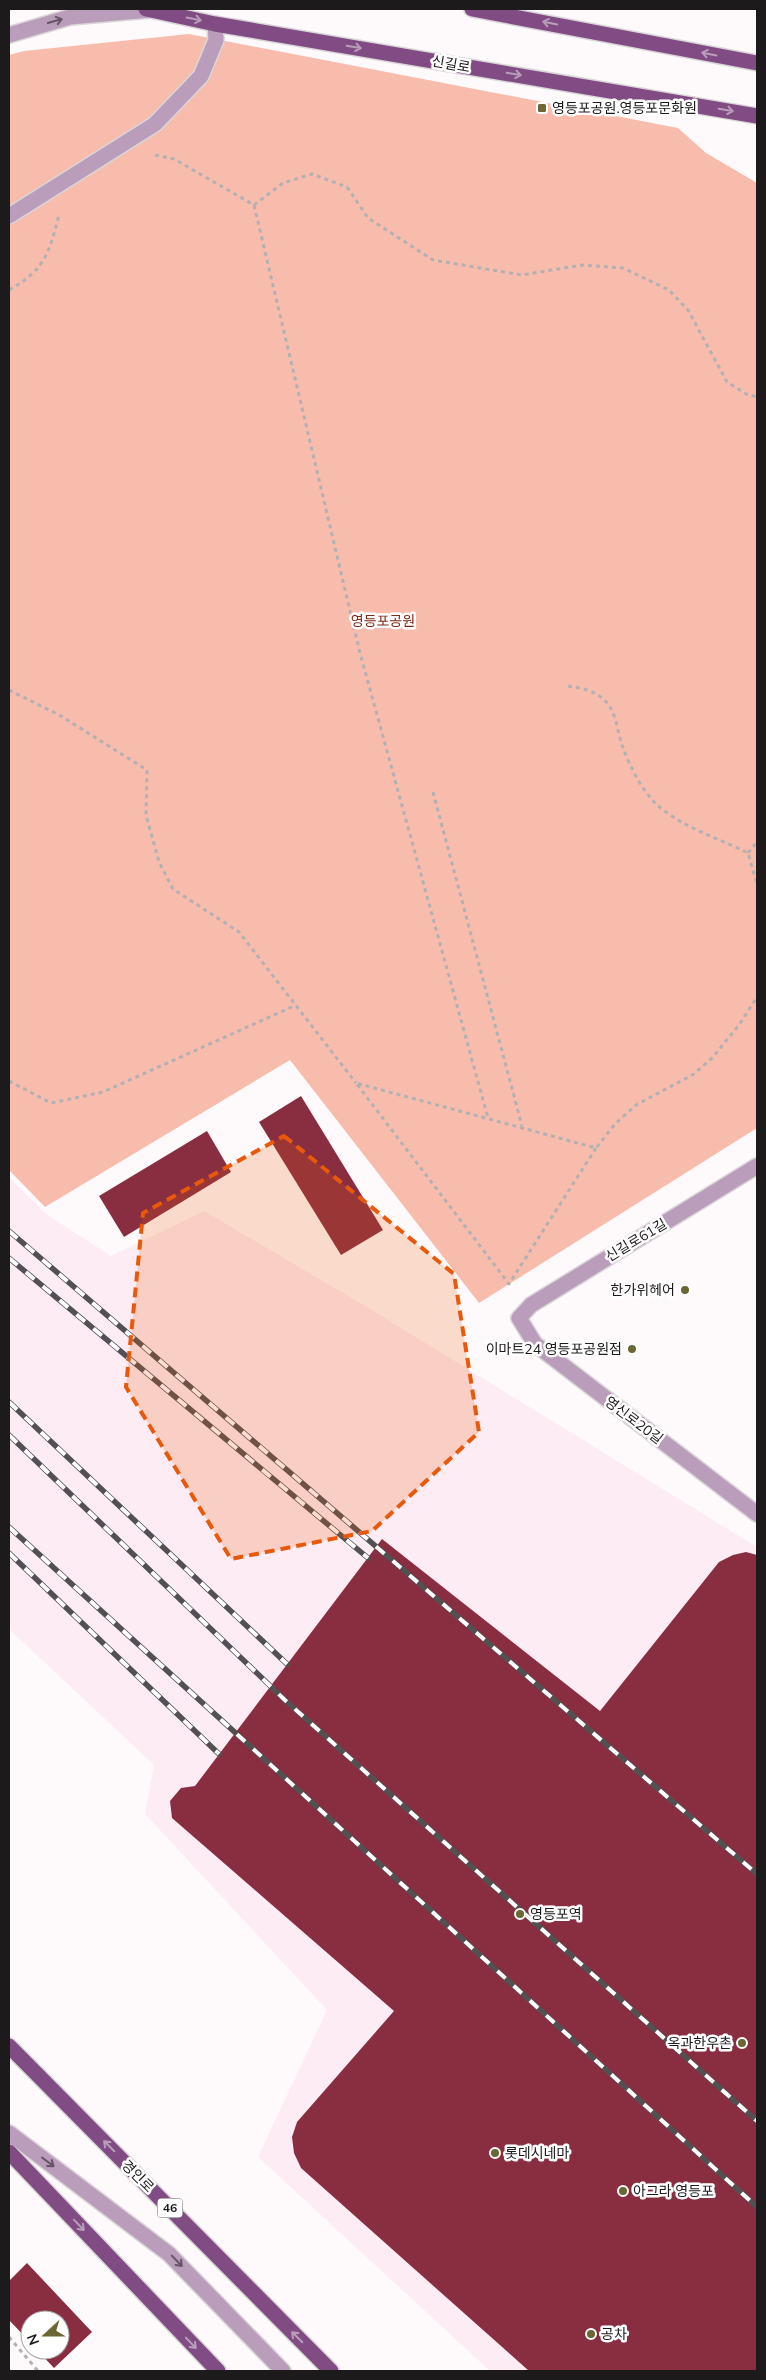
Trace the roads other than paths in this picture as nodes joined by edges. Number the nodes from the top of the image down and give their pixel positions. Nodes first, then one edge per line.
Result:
1 (472, 9) edge
2 (148, 10) edge
3 (215, 24) junction
4 (9, 35) edge
5 (757, 63) edge
6 (757, 116) edge
7 (9, 216) edge
8 (757, 1166) edge
9 (519, 1318) joint
10 (757, 1514) edge
11 (9, 2046) edge
12 (9, 2133) edge
13 (9, 2152) edge
14 (218, 2371) edge
15 (283, 2371) edge
16 (331, 2371) edge

5 -> 1 main road
2 -> 3 main road, 신길로
4 -> 2 street
3 -> 6 main road, 신길로
3 - 7 street
8 - 9 street, 신길로61길
9 - 10 street, 영신로20길
16 -> 11 main road, 경인로 / 46
12 -> 15 street
13 -> 14 main road

